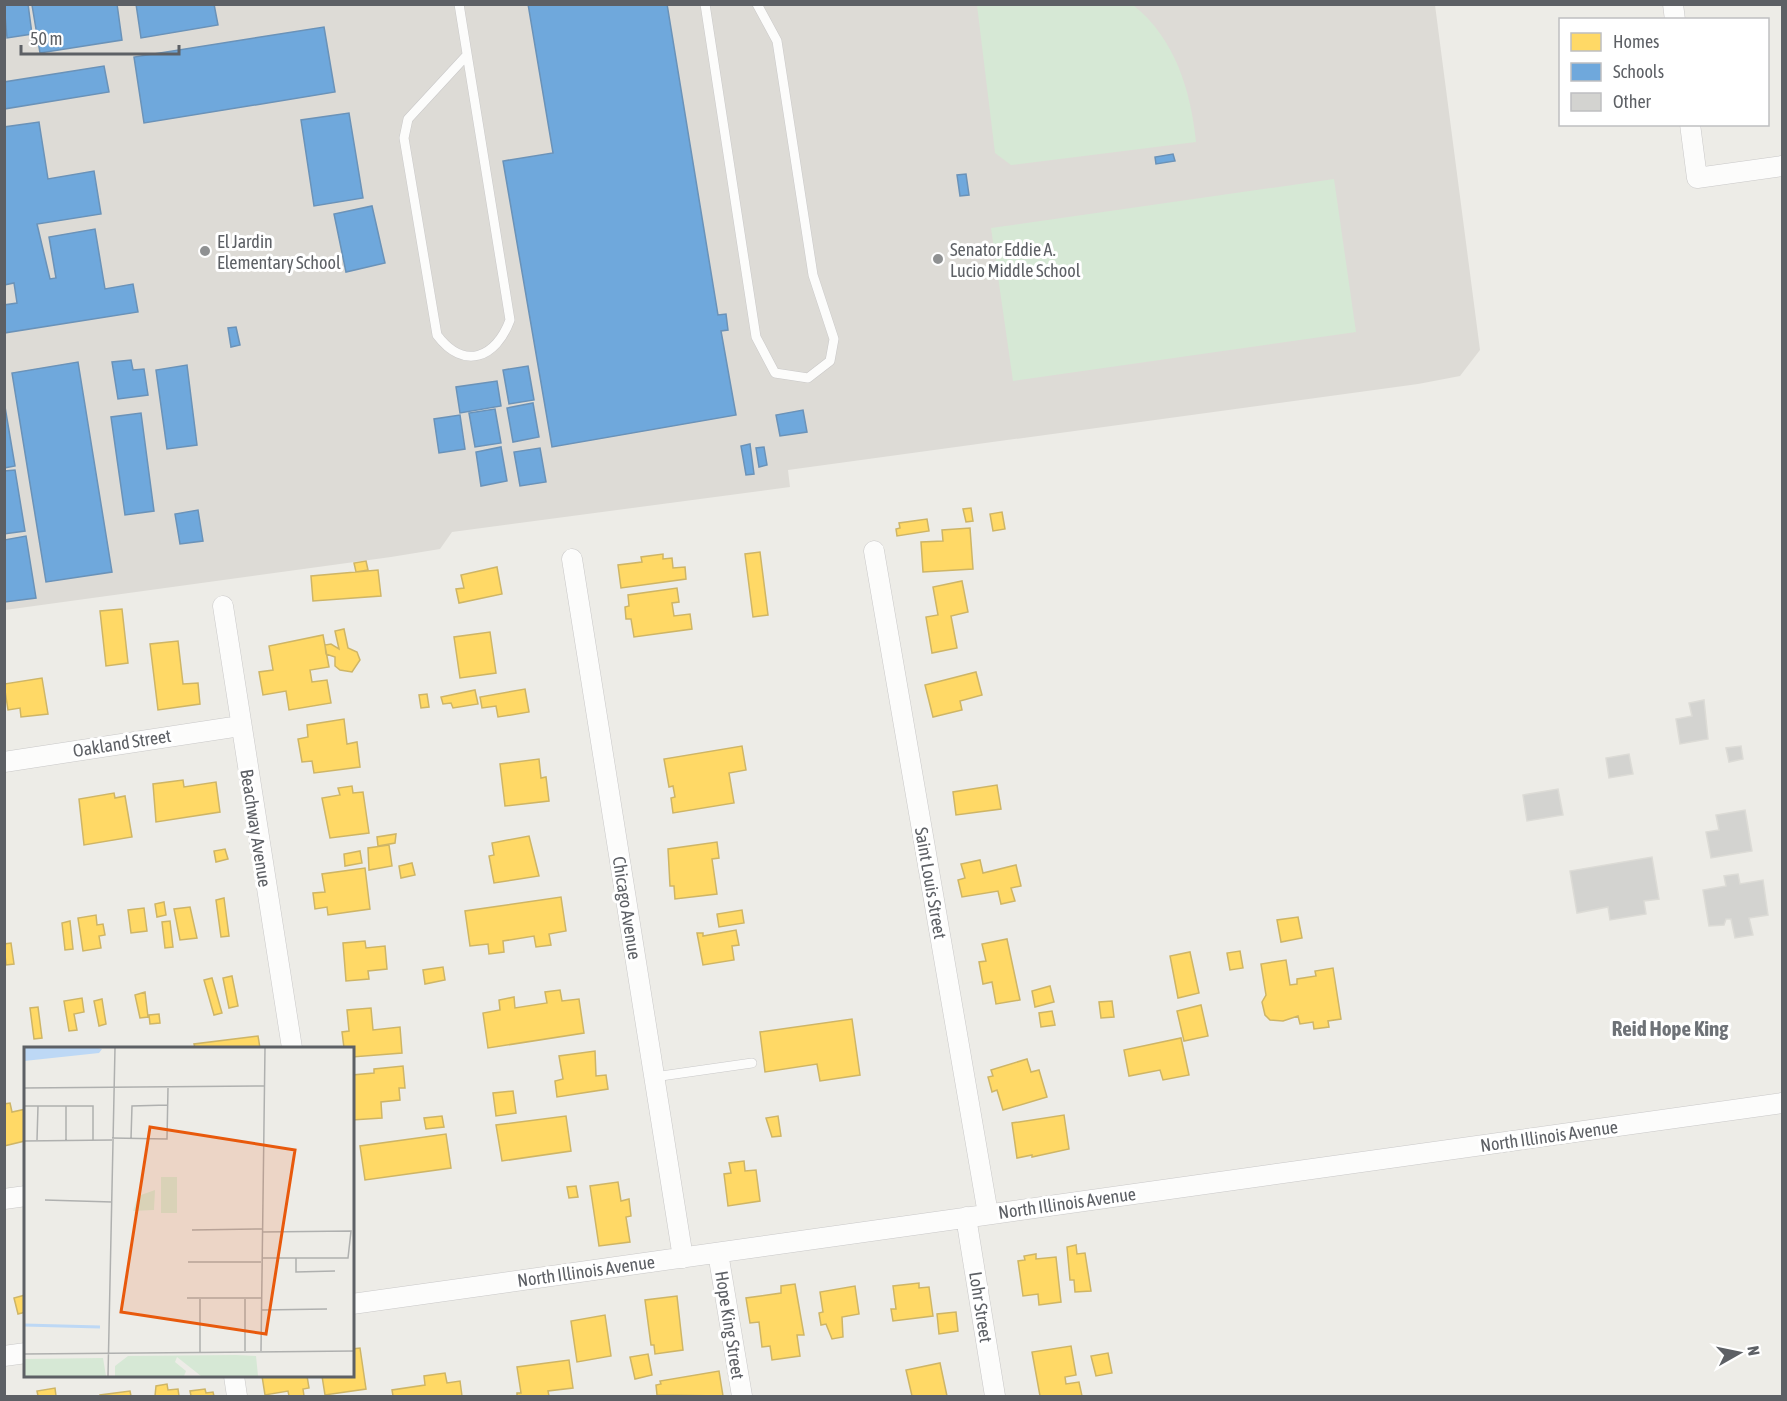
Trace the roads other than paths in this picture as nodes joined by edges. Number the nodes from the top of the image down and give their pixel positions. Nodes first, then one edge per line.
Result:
1 (459, 4) edge
2 (705, 4) edge
3 (757, 4) edge
4 (467, 55) junction
5 (1690, 126) edge
6 (1782, 166) edge
7 (874, 551) dead end
8 (572, 559) dead end
9 (223, 606) dead end
10 (240, 726) junction
11 (4, 762) edge
12 (292, 1047) edge
13 (752, 1063) dead end
14 (654, 1077) junction
15 (1782, 1103) edge
16 (24, 1196) edge
17 (4, 1199) edge
18 (988, 1214) junction
19 (966, 1218) junction
20 (718, 1253) junction
21 (683, 1258) junction
22 (354, 1304) edge
23 (24, 1353) edge
24 (4, 1356) edge
25 (234, 1377) edge
26 (237, 1396) edge
27 (741, 1396) edge
28 (995, 1396) edge

1 - 4 lane
2 - 3 lane
4 - 4 lane
5 - 6 street
7 - 18 street, Saint Louis Street
8 - 14 street, Chicago Avenue
9 - 10 street, Beachway Avenue
10 - 11 street, Oakland Street
10 - 12 street, Beachway Avenue
13 - 14 lane
14 - 21 street, Chicago Avenue
15 - 18 street, North Illinois Avenue
16 - 17 street
18 - 19 street, North Illinois Avenue
19 - 20 street, North Illinois Avenue
19 - 28 street, Lohr Street
20 - 21 street, North Illinois Avenue
20 - 27 street, Hope King Street
21 - 22 street, North Illinois Avenue
23 - 24 street
25 - 26 street

